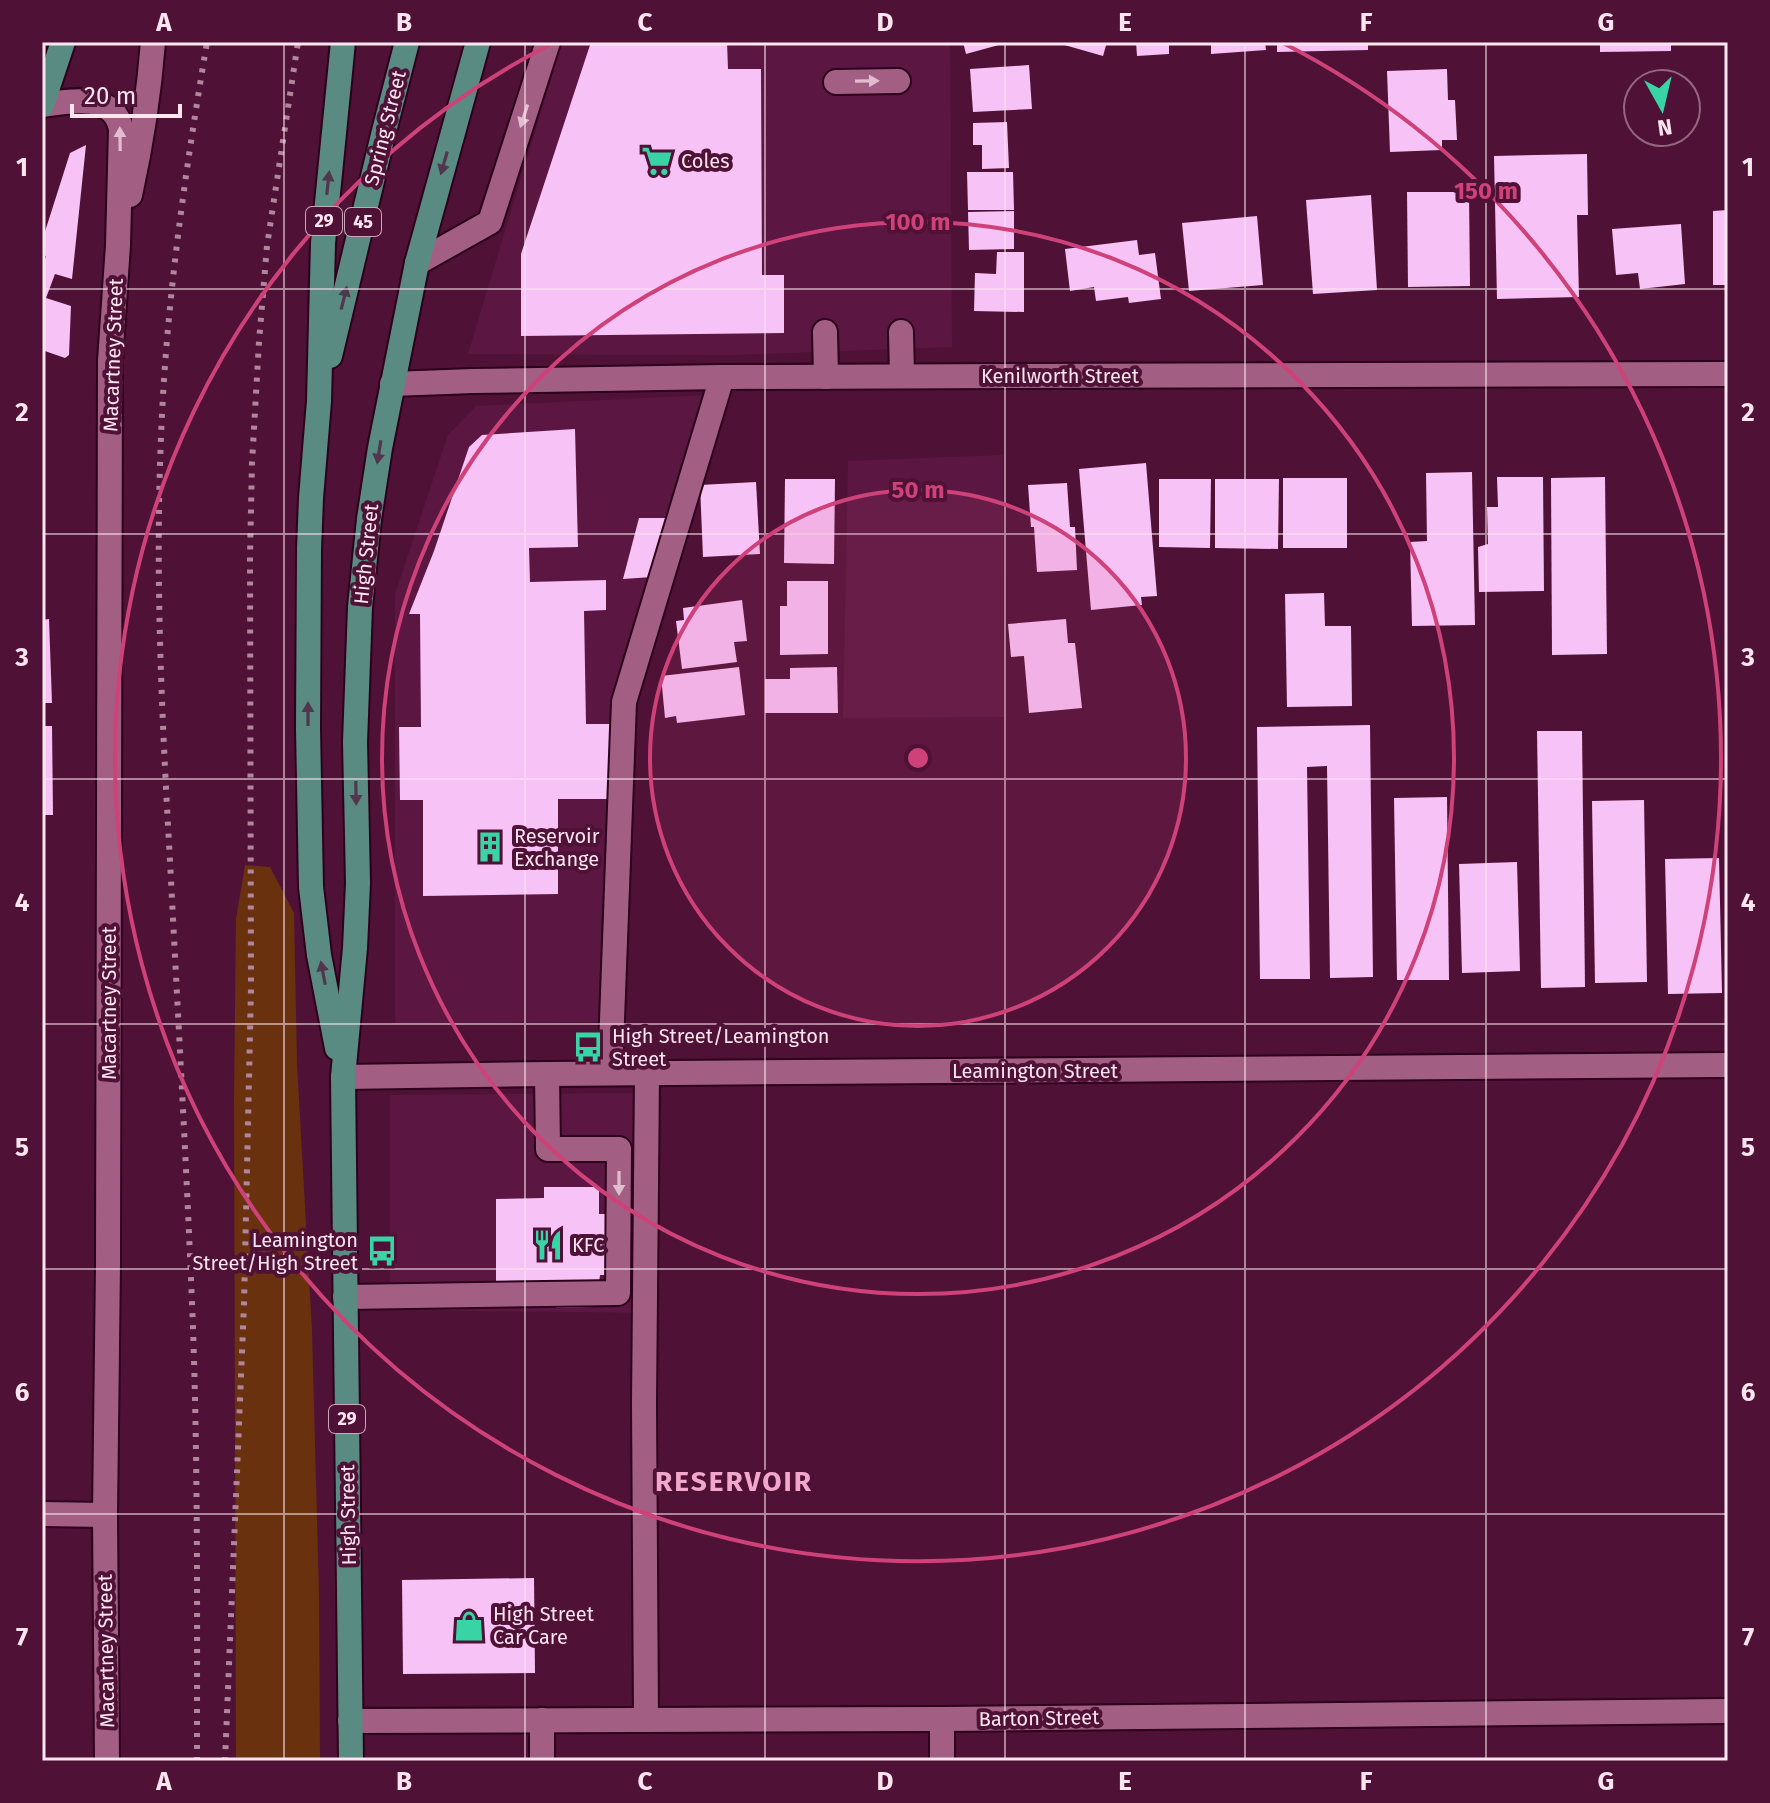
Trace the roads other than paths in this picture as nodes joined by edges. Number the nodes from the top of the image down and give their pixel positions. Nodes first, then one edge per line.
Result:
1 (63, 42) edge
2 (153, 42) edge
3 (343, 42) edge
4 (407, 42) edge
5 (548, 42) edge
6 (478, 48) edge
7 (898, 81) dead end
8 (836, 82) dead end
9 (42, 105) edge
10 (118, 245) junction
11 (417, 263) junction
12 (825, 332) dead end
13 (901, 332) dead end
14 (1728, 374) edge
15 (902, 376) junction
16 (722, 377) junction
17 (826, 377) junction
18 (392, 384) junction
19 (319, 401) junction
20 (1728, 1065) edge
21 (610, 1073) junction
22 (547, 1074) junction
23 (647, 1074) junction
24 (343, 1077) junction
25 (345, 1297) junction
26 (42, 1514) edge
27 (105, 1515) junction
28 (1728, 1711) edge
29 (942, 1719) junction
30 (542, 1720) junction
31 (646, 1720) junction
32 (350, 1721) junction
33 (107, 1761) edge
34 (351, 1761) edge
35 (542, 1761) edge
36 (942, 1761) edge

1 - 9 main road
2 - 10 street, Macartney Street
19 -> 3 main road, High Street / 29
19 -> 4 main road, Spring Street / 45
5 -> 11 street
6 -> 11 main road, High Street / 29
8 -> 7 street
10 -> 9 street, Macartney Street
10 - 27 street, Macartney Street
11 - 18 main road, High Street / 29
12 - 17 street
13 - 15 street
14 - 15 street, Kenilworth Street
15 - 17 street, Kenilworth Street
16 - 17 street, Kenilworth Street
16 - 18 street, Kenilworth Street
16 - 21 street
18 -> 24 main road, High Street / 29
24 -> 19 main road, High Street / 29
20 - 23 street, Leamington Street
21 - 22 street, Leamington Street
21 - 23 street, Leamington Street
22 - 24 street, Leamington Street
22 -> 25 street
23 - 31 street
24 - 25 main road, High Street / 29
25 - 32 main road, High Street / 29
26 - 27 street
27 - 33 street, Macartney Street
28 - 29 street, Barton Street
29 - 31 street, Barton Street
29 - 36 street
30 - 31 street, Barton Street
30 - 32 street, Barton Street
30 - 35 street
32 - 34 main road, High Street / 29

